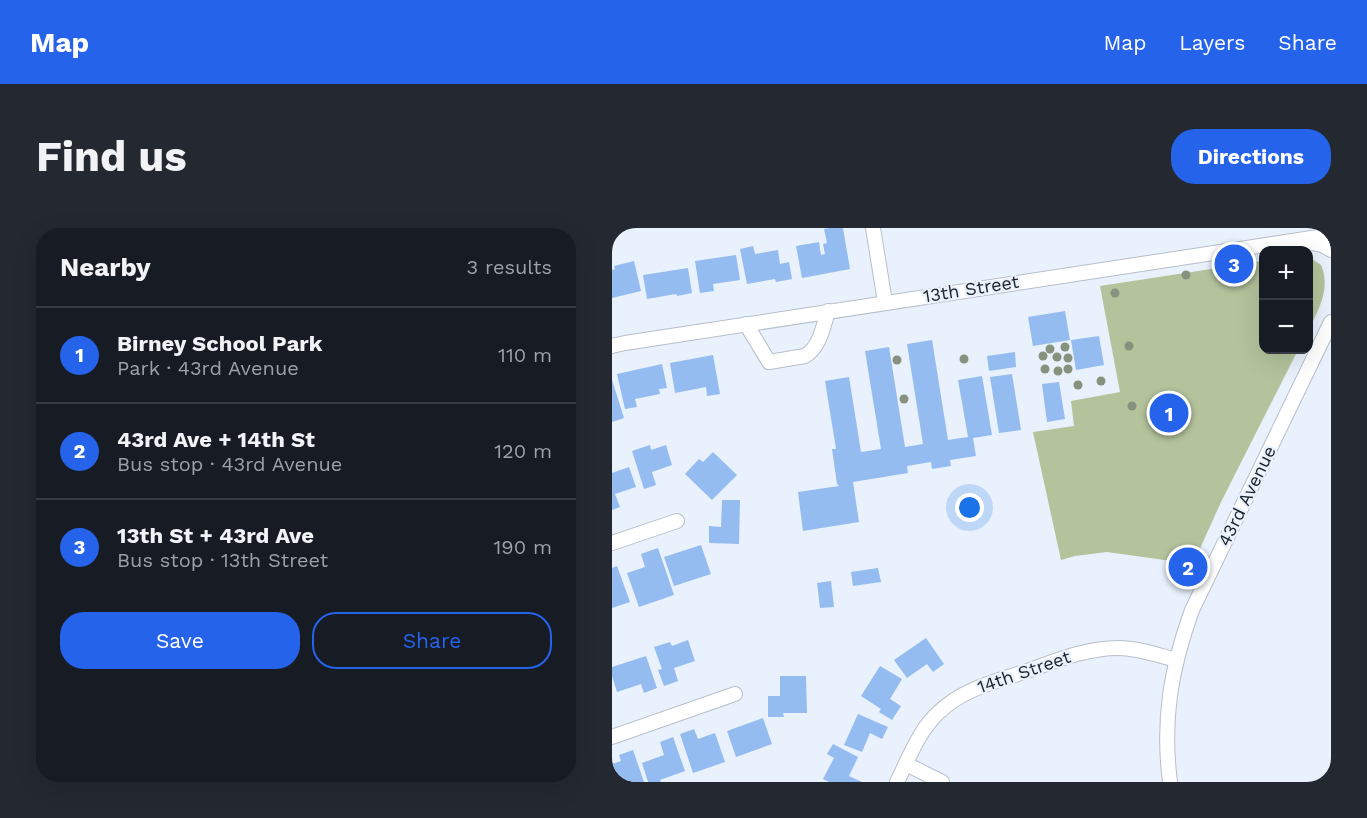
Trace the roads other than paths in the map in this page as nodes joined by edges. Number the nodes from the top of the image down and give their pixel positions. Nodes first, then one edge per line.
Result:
1 (873, 228) edge
2 (1331, 235) edge
3 (1296, 240) junction
4 (1331, 250) edge
5 (885, 302) junction
6 (828, 311) junction
7 (1331, 322) edge
8 (746, 324) junction
9 (612, 346) edge
10 (677, 521) dead end
11 (612, 543) edge
12 (1176, 660) junction
13 (735, 694) dead end
14 (612, 737) edge
15 (906, 764) junction
16 (897, 782) edge
17 (942, 782) edge
18 (1170, 782) edge

1 - 5 street
2 - 3 street, 13th Street
3 - 4 street
3 - 5 street, 13th Street
5 - 6 street, 13th Street
6 - 8 street, 13th Street
6 - 8 street
7 - 12 street, 43rd Avenue
8 - 9 street, 13th Street
10 - 11 street
12 - 15 street, 14th Street
12 - 18 street, 43rd Avenue
13 - 14 street
15 - 16 street, 14th Street
15 - 17 street

